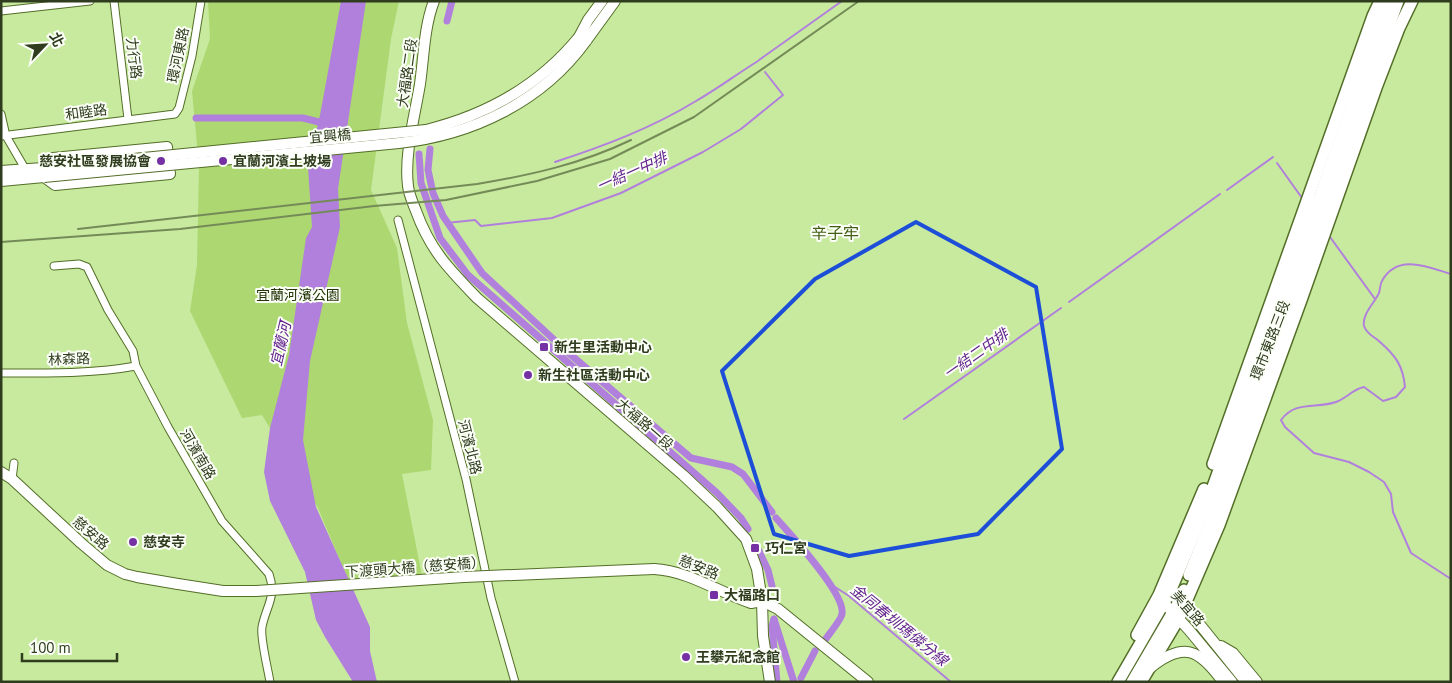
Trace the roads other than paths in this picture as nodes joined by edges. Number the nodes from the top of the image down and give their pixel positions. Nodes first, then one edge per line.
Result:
1 (90, 1) edge
2 (114, 1) edge
3 (201, 1) edge
4 (434, 1) edge
5 (602, 1) edge
6 (615, 1) edge
7 (1398, 1) edge
8 (1412, 1) edge
9 (1385, 6) edge
10 (1, 11) edge
11 (582, 39) junction
12 (1, 114) edge
13 (175, 114) joint
14 (128, 119) junction
15 (3, 136) edge
16 (409, 150) joint
17 (1, 172) edge
18 (43, 172) junction
19 (28, 174) junction
20 (1, 181) edge
21 (398, 220) dead end
22 (54, 266) dead end
23 (136, 366) junction
24 (1, 373) edge
25 (14, 463) dead end
26 (1, 472) edge
27 (12, 479) junction
28 (654, 568) joint
29 (178, 584) joint
30 (762, 601) junction
31 (1182, 603) junction
32 (1169, 604) junction
33 (1217, 645) junction
34 (1196, 653) junction
35 (1209, 654) junction
36 (1150, 669) junction
37 (270, 682) edge
38 (515, 682) edge
39 (770, 682) edge
40 (868, 682) edge
41 (1109, 682) edge
42 (1118, 682) edge
43 (1132, 682) edge
44 (1141, 682) edge
45 (1223, 682) edge
46 (1232, 682) edge
47 (1246, 682) edge
48 (1257, 682) edge

1 - 10 street
2 - 14 street, 力行路
3 - 13 street, 環河東路
4 - 16 street, 大福路二段
5 - 11 street
6 - 11 street
7 - 9 main road
8 - 31 main road, 環市東路三段
9 - 31 main road, 環市東路三段
9 - 32 main road, 環市東路三段
11 - 18 street, 宜興橋, bridge
12 - 15 street
13 - 14 street, 和睦路
14 - 15 street, 和睦路
15 - 19 street
16 - 30 street, 大福路一段
17 - 19 street
18 - 18 street
18 - 19 street, 宜興橋
19 - 20 street
21 - 38 street, 河濱北路
22 - 23 street, 河濱南路
23 - 24 street, 林森路
23 - 37 street, 河濱南路
25 - 27 street
26 - 27 street, 慈安路
27 - 29 street, 慈安路
28 - 29 street, 下渡頭大橋（慈安橋）, bridge
28 - 30 street, 慈安路
30 - 39 street, 大福路一段
30 - 40 street
31 - 32 main road, 環市東路三段
31 - 32 street, 美宜路
31 - 33 street, 美宜路
32 - 35 street, 美宜路
32 - 36 main road, 環市東路三段
32 - 41 main road, 環市東路三段
32 - 42 main road, 環市東路三段
32 - 43 main road, 環市東路三段
33 - 47 street, 美宜路
33 - 48 street, 美宜路
34 - 35 street
34 - 36 street
34 - 45 street
35 - 46 street, 美宜路
36 - 44 main road, 環市東路三段

